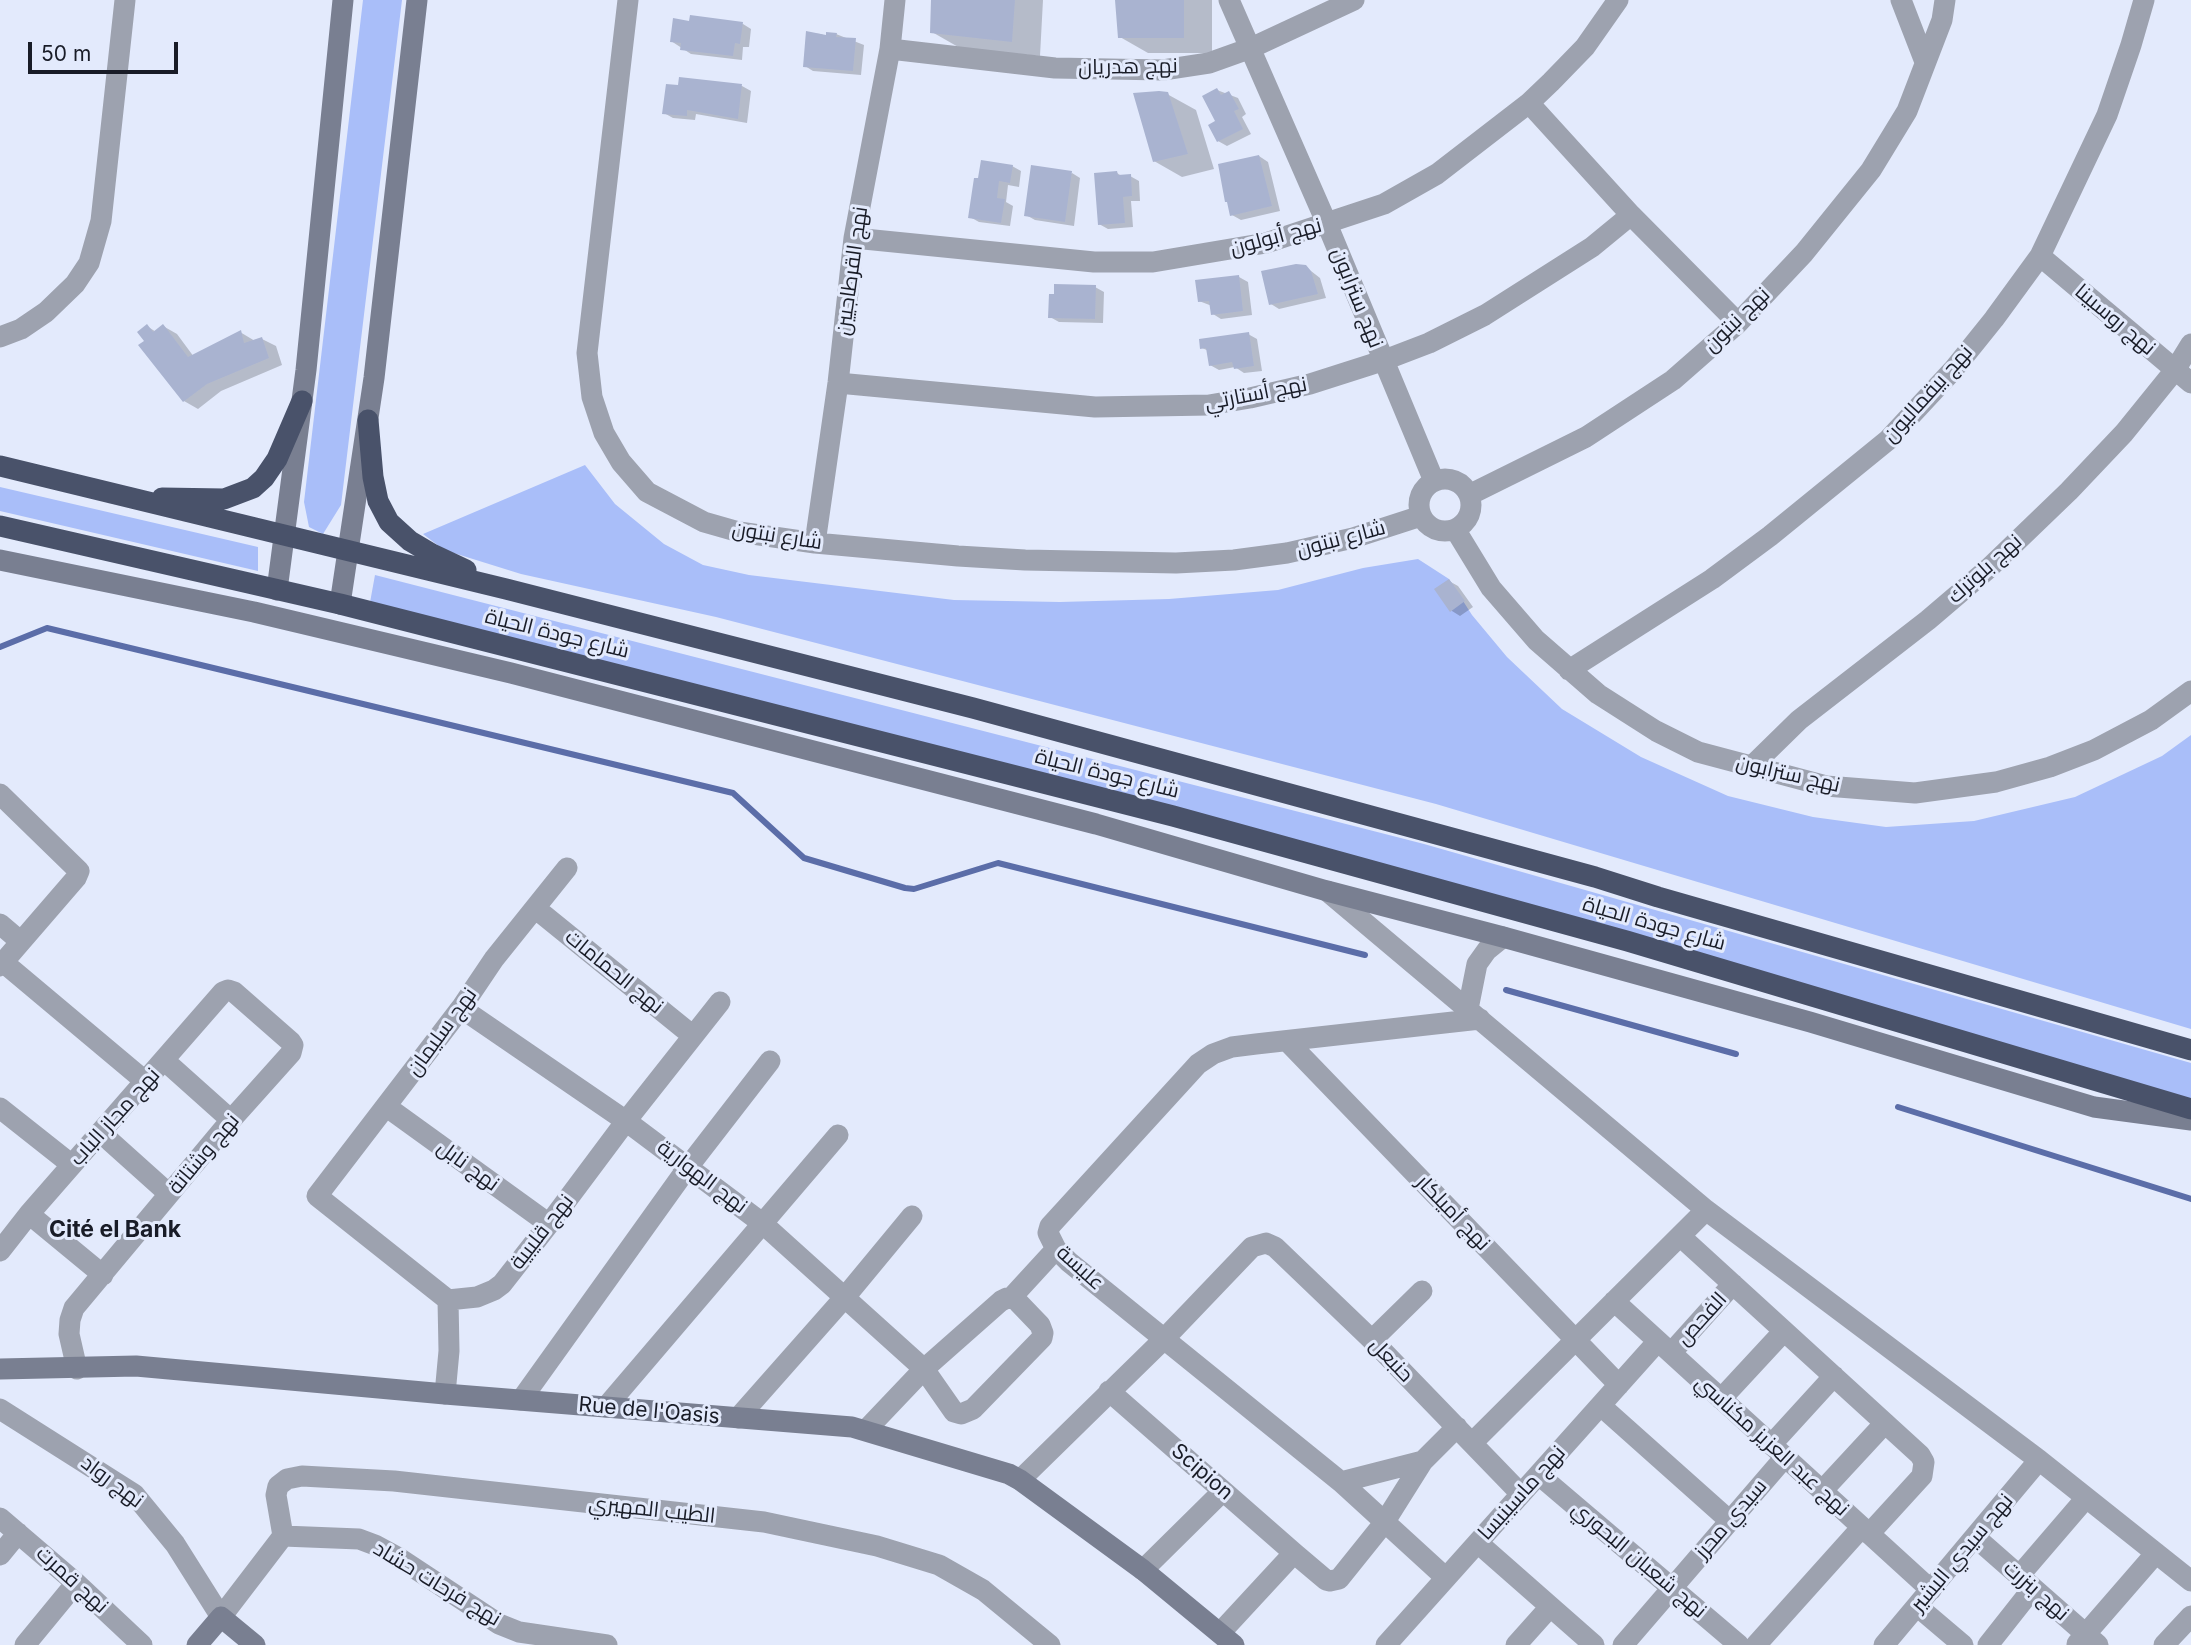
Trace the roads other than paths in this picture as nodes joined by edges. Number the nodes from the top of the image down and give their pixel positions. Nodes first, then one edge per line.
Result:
1 (125, 0) edge
2 (343, 0) edge
3 (416, 0) edge
4 (628, 0) edge
5 (895, 0) edge
6 (1229, 0) edge
7 (1354, 0) edge
8 (1618, 0) edge
9 (1902, 0) edge
10 (1945, 0) edge
11 (2144, 0) edge
12 (1251, 48) junction
13 (890, 49) junction
14 (1926, 62) junction
15 (1529, 103) junction
16 (1631, 215) junction
17 (1327, 224) junction
18 (854, 238) junction
19 (2040, 256) junction
20 (1738, 323) junction
21 (0, 337) edge
22 (2191, 344) edge
23 (1382, 361) junction
24 (2183, 376) edge
25 (838, 383) junction
26 (302, 401) junction
27 (369, 420) junction
28 (0, 466) edge
29 (1434, 481) junction
30 (1469, 495) junction
31 (116, 496) junction
32 (1421, 516) junction
33 (0, 526) edge
34 (1455, 529) junction
35 (284, 536) junction
36 (815, 543) junction
37 (348, 552) junction
38 (0, 560) edge
39 (506, 589) junction
40 (277, 590) junction
41 (340, 604) junction
42 (1569, 670) junction
43 (2191, 691) edge
44 (1752, 766) junction
45 (0, 794) edge
46 (567, 868) dead end
47 (1327, 891) junction
48 (535, 908) junction
49 (0, 924) edge
50 (1503, 937) junction
51 (20, 941) junction
52 (2, 964) edge
53 (234, 992) joint
54 (720, 1002) dead end
55 (461, 1008) junction
56 (1474, 1014) junction
57 (694, 1036) junction
58 (1287, 1041) junction
59 (2191, 1050) edge
60 (165, 1060) junction
61 (770, 1061) dead end
62 (146, 1082) junction
63 (387, 1107) junction
64 (0, 1108) edge
65 (2191, 1109) edge
66 (231, 1120) junction
67 (2191, 1120) edge
68 (626, 1121) junction
69 (102, 1133) junction
70 (838, 1135) dead end
71 (72, 1165) junction
72 (688, 1167) junction
73 (169, 1194) junction
74 (1706, 1210) junction
75 (29, 1214) junction
76 (912, 1216) dead end
77 (762, 1223) junction
78 (549, 1224) junction
79 (1680, 1236) junction
80 (1056, 1249) junction
81 (0, 1251) edge
82 (103, 1275) junction
83 (1733, 1284) junction
84 (1422, 1291) dead end
85 (845, 1297) junction
86 (1011, 1298) junction
87 (448, 1300) junction
88 (1614, 1301) junction
89 (1784, 1331) junction
90 (1164, 1339) junction
91 (1372, 1340) junction
92 (1575, 1340) junction
93 (1664, 1347) junction
94 (0, 1369) edge
95 (77, 1369) junction
96 (924, 1369) junction
97 (1834, 1376) junction
98 (1619, 1385) junction
99 (1110, 1391) junction
100 (445, 1394) junction
101 (1721, 1399) junction
102 (521, 1400) junction
103 (1601, 1406) junction
104 (607, 1407) junction
105 (0, 1409) edge
106 (738, 1418) junction
107 (1885, 1423) junction
108 (1457, 1427) junction
109 (866, 1430) junction
110 (1472, 1443) junction
111 (1778, 1451) junction
112 (2039, 1460) junction
113 (1423, 1461) junction
114 (1539, 1475) junction
115 (1020, 1480) junction
116 (1341, 1482) junction
117 (1223, 1491) junction
118 (1822, 1491) junction
119 (1521, 1494) junction
120 (2086, 1498) junction
121 (0, 1518) edge
122 (1730, 1521) junction
123 (1384, 1523) junction
124 (1866, 1531) junction
125 (18, 1533) junction
126 (283, 1536) junction
127 (1975, 1537) junction
128 (1478, 1543) junction
129 (1294, 1553) junction
130 (2156, 1553) junction
131 (0, 1555) edge
132 (1143, 1570) junction
133 (1446, 1578) junction
134 (2191, 1581) edge
135 (2026, 1582) junction
136 (76, 1583) junction
137 (1672, 1588) junction
138 (1924, 1598) junction
139 (1550, 1607) junction
140 (2191, 1616) edge
141 (221, 1617) junction
142 (1227, 1639) edge
143 (2087, 1641) edge
144 (25, 1645) edge
145 (142, 1645) edge
146 (197, 1645) edge
147 (255, 1645) edge
148 (607, 1645) edge
149 (1050, 1645) edge
150 (1386, 1645) edge
151 (1516, 1645) edge
152 (1594, 1645) edge
153 (1623, 1645) edge
154 (1739, 1645) edge
155 (1756, 1645) edge
156 (1884, 1645) edge
157 (1963, 1645) edge
158 (1988, 1645) edge
159 (2164, 1645) edge

1 - 21 street
2 - 26 street
3 - 27 street
4 - 36 street, شارع نبتون
5 - 13 street, نهج القرطاجيين
6 - 12 street, نهج سترابون
7 - 12 street, نهج هدريان
8 - 15 street, نهج أبولون
9 - 14 street
10 - 14 street, نهج نبتون
11 - 19 street, نهج بيقماليون
12 - 13 street, نهج هدريان
12 - 17 street, نهج سترابون
13 - 18 street, نهج القرطاجيين
14 - 20 street, نهج نبتون
15 - 16 street
15 - 17 street, نهج أبولون
16 - 20 street
16 - 23 street, نهج أستارتي
17 - 18 street, نهج أبولون
17 - 23 street, نهج سترابون
18 - 25 street, نهج القرطاجيين
19 - 24 street, نهج روسبينا
19 - 42 street, نهج بيقماليون
20 - 30 street, نهج نبتون
22 - 24 street, نهج بلوترك
23 - 25 street, نهج أستارتي
23 - 29 street, نهج سترابون
24 - 44 street, نهج بلوترك
25 - 36 street, نهج القرطاجيين
26 - 31 highway
26 - 35 street
27 - 37 street
27 - 39 highway
28 - 31 highway, شارع جودة الحياة
29 - 30 street
29 - 32 street
30 - 34 street
31 - 35 highway, شارع جودة الحياة
32 - 34 street
32 - 36 street, شارع نبتون
33 - 40 highway, شارع جودة الحياة
34 - 42 street, نهج سترابون
35 - 37 highway, شارع جودة الحياة
35 - 40 street
37 - 39 highway, شارع جودة الحياة
37 - 41 street
38 - 47 street
39 - 59 highway, شارع جودة الحياة
40 - 41 highway, شارع جودة الحياة
41 - 65 highway, شارع جودة الحياة
42 - 44 street, نهج سترابون
43 - 44 street, نهج سترابون
45 - 51 street
46 - 48 street, نهج سليمان
47 - 50 street
47 - 56 street
48 - 55 street, نهج سليمان
48 - 57 street, نهج الحمامات
49 - 51 street
50 - 56 street
50 - 67 street
51 - 52 street
52 - 62 street
53 - 60 street, نهج مجاز الباب
53 - 66 street, نهج وشتاتة
54 - 57 street, نهج قليبية
55 - 63 street, نهج سليمان
55 - 68 street, نهج الهوارية
56 - 58 street, عليسة
56 - 74 street
57 - 68 street, نهج قليبية
58 - 80 street, عليسة
58 - 92 street, نهج أميلكار
60 - 62 street, نهج مجاز الباب
60 - 66 street
61 - 72 street
62 - 69 street, نهج مجاز الباب
63 - 78 street, نهج نابل
63 - 87 street, نهج سليمان
64 - 71 street
66 - 73 street, نهج وشتاتة
68 - 72 street, نهج الهوارية
68 - 78 street, نهج قليبية
69 - 71 street, نهج مجاز الباب
69 - 73 street
70 - 77 street
71 - 75 street, نهج مجاز الباب
72 - 77 street, نهج الهوارية
72 - 102 street
73 - 82 street, نهج وشتاتة
74 - 79 street
74 - 112 street
75 - 81 street, نهج مجاز الباب
75 - 82 street
76 - 85 street
77 - 85 street, نهج الهوارية
77 - 104 street
78 - 87 street, نهج قليبية
79 - 83 street
79 - 88 street
80 - 86 street
80 - 90 street, عليسة
82 - 95 street, نهج وشتاتة
83 - 89 street
83 - 93 street, الفحص
84 - 91 street
85 - 96 street, نهج الهوارية
85 - 106 street
86 - 96 street
86 - 96 street, نهج الهوارية
87 - 100 street
88 - 92 street
88 - 93 street, نهج عبد العزيز مكناسي
89 - 97 street
89 - 101 street
90 - 91 street, حنبعل
90 - 99 street
90 - 116 street, عليسة
91 - 108 street, حنبعل
92 - 98 street, نهج أميلكار
92 - 110 street
93 - 98 street, نهج ماسينيسا
93 - 101 street, نهج عبد العزيز مكناسي
94 - 95 street, Rue de l'Oasis
95 - 100 street, Rue de l'Oasis
96 - 109 street
97 - 107 street
97 - 111 street, سيدي محرز
98 - 103 street, نهج ماسينيسا
99 - 115 street
99 - 117 street, Scipion
100 - 102 street, Rue de l'Oasis
101 - 111 street, نهج عبد العزيز مكناسي
102 - 104 street, Rue de l'Oasis
103 - 114 street, نهج ماسينيسا
103 - 122 street
104 - 106 street, Rue de l'Oasis
105 - 141 street, نهج رواد
106 - 109 street, Rue de l'Oasis
107 - 118 street
107 - 124 street
108 - 110 street, حنبعل
108 - 113 street, Scipion
109 - 115 street, Rue de l'Oasis
110 - 119 street, حنبعل
111 - 118 street, نهج عبد العزيز مكناسي
111 - 122 street, سيدي محرز
112 - 120 street
112 - 127 street, نهج سيدي البشير
113 - 116 street
113 - 123 street, Scipion
114 - 119 street, نهج ماسينيسا
114 - 137 street, نهج شعبان البحوري
115 - 132 street, Rue de l'Oasis
116 - 123 street, عليسة
117 - 129 street, Scipion
117 - 132 street
118 - 124 street, نهج عبد العزيز مكناسي
119 - 128 street, نهج ماسينيسا
120 - 130 street
120 - 135 street
121 - 125 street, نهج قمرت
122 - 137 street, سيدي محرز
123 - 129 street, Scipion
123 - 133 street, عليسة
124 - 138 street, نهج عبد العزيز مكناسي
124 - 155 street
125 - 131 street
125 - 136 street, نهج قمرت
126 - 141 street
126 - 148 street, نهج فرحات حشاد
126 - 149 street, الطيب المهيري
127 - 135 street, نهج بنزرت
127 - 138 street, نهج سيدي البشير
128 - 133 street, نهج ماسينيسا
128 - 139 street
129 - 142 street
130 - 134 street
130 - 143 street
132 - 142 street, Rue de l'Oasis
133 - 150 street, نهج ماسينيسا
135 - 143 street, نهج بنزرت
135 - 158 street
136 - 144 street
136 - 145 street, نهج قمرت
137 - 153 street, سيدي محرز
137 - 154 street, نهج شعبان البحوري
138 - 156 street, نهج سيدي البشير
138 - 157 street, نهج عبد العزيز مكناسي
139 - 151 street
139 - 152 street
140 - 159 street
141 - 146 street
141 - 147 street

